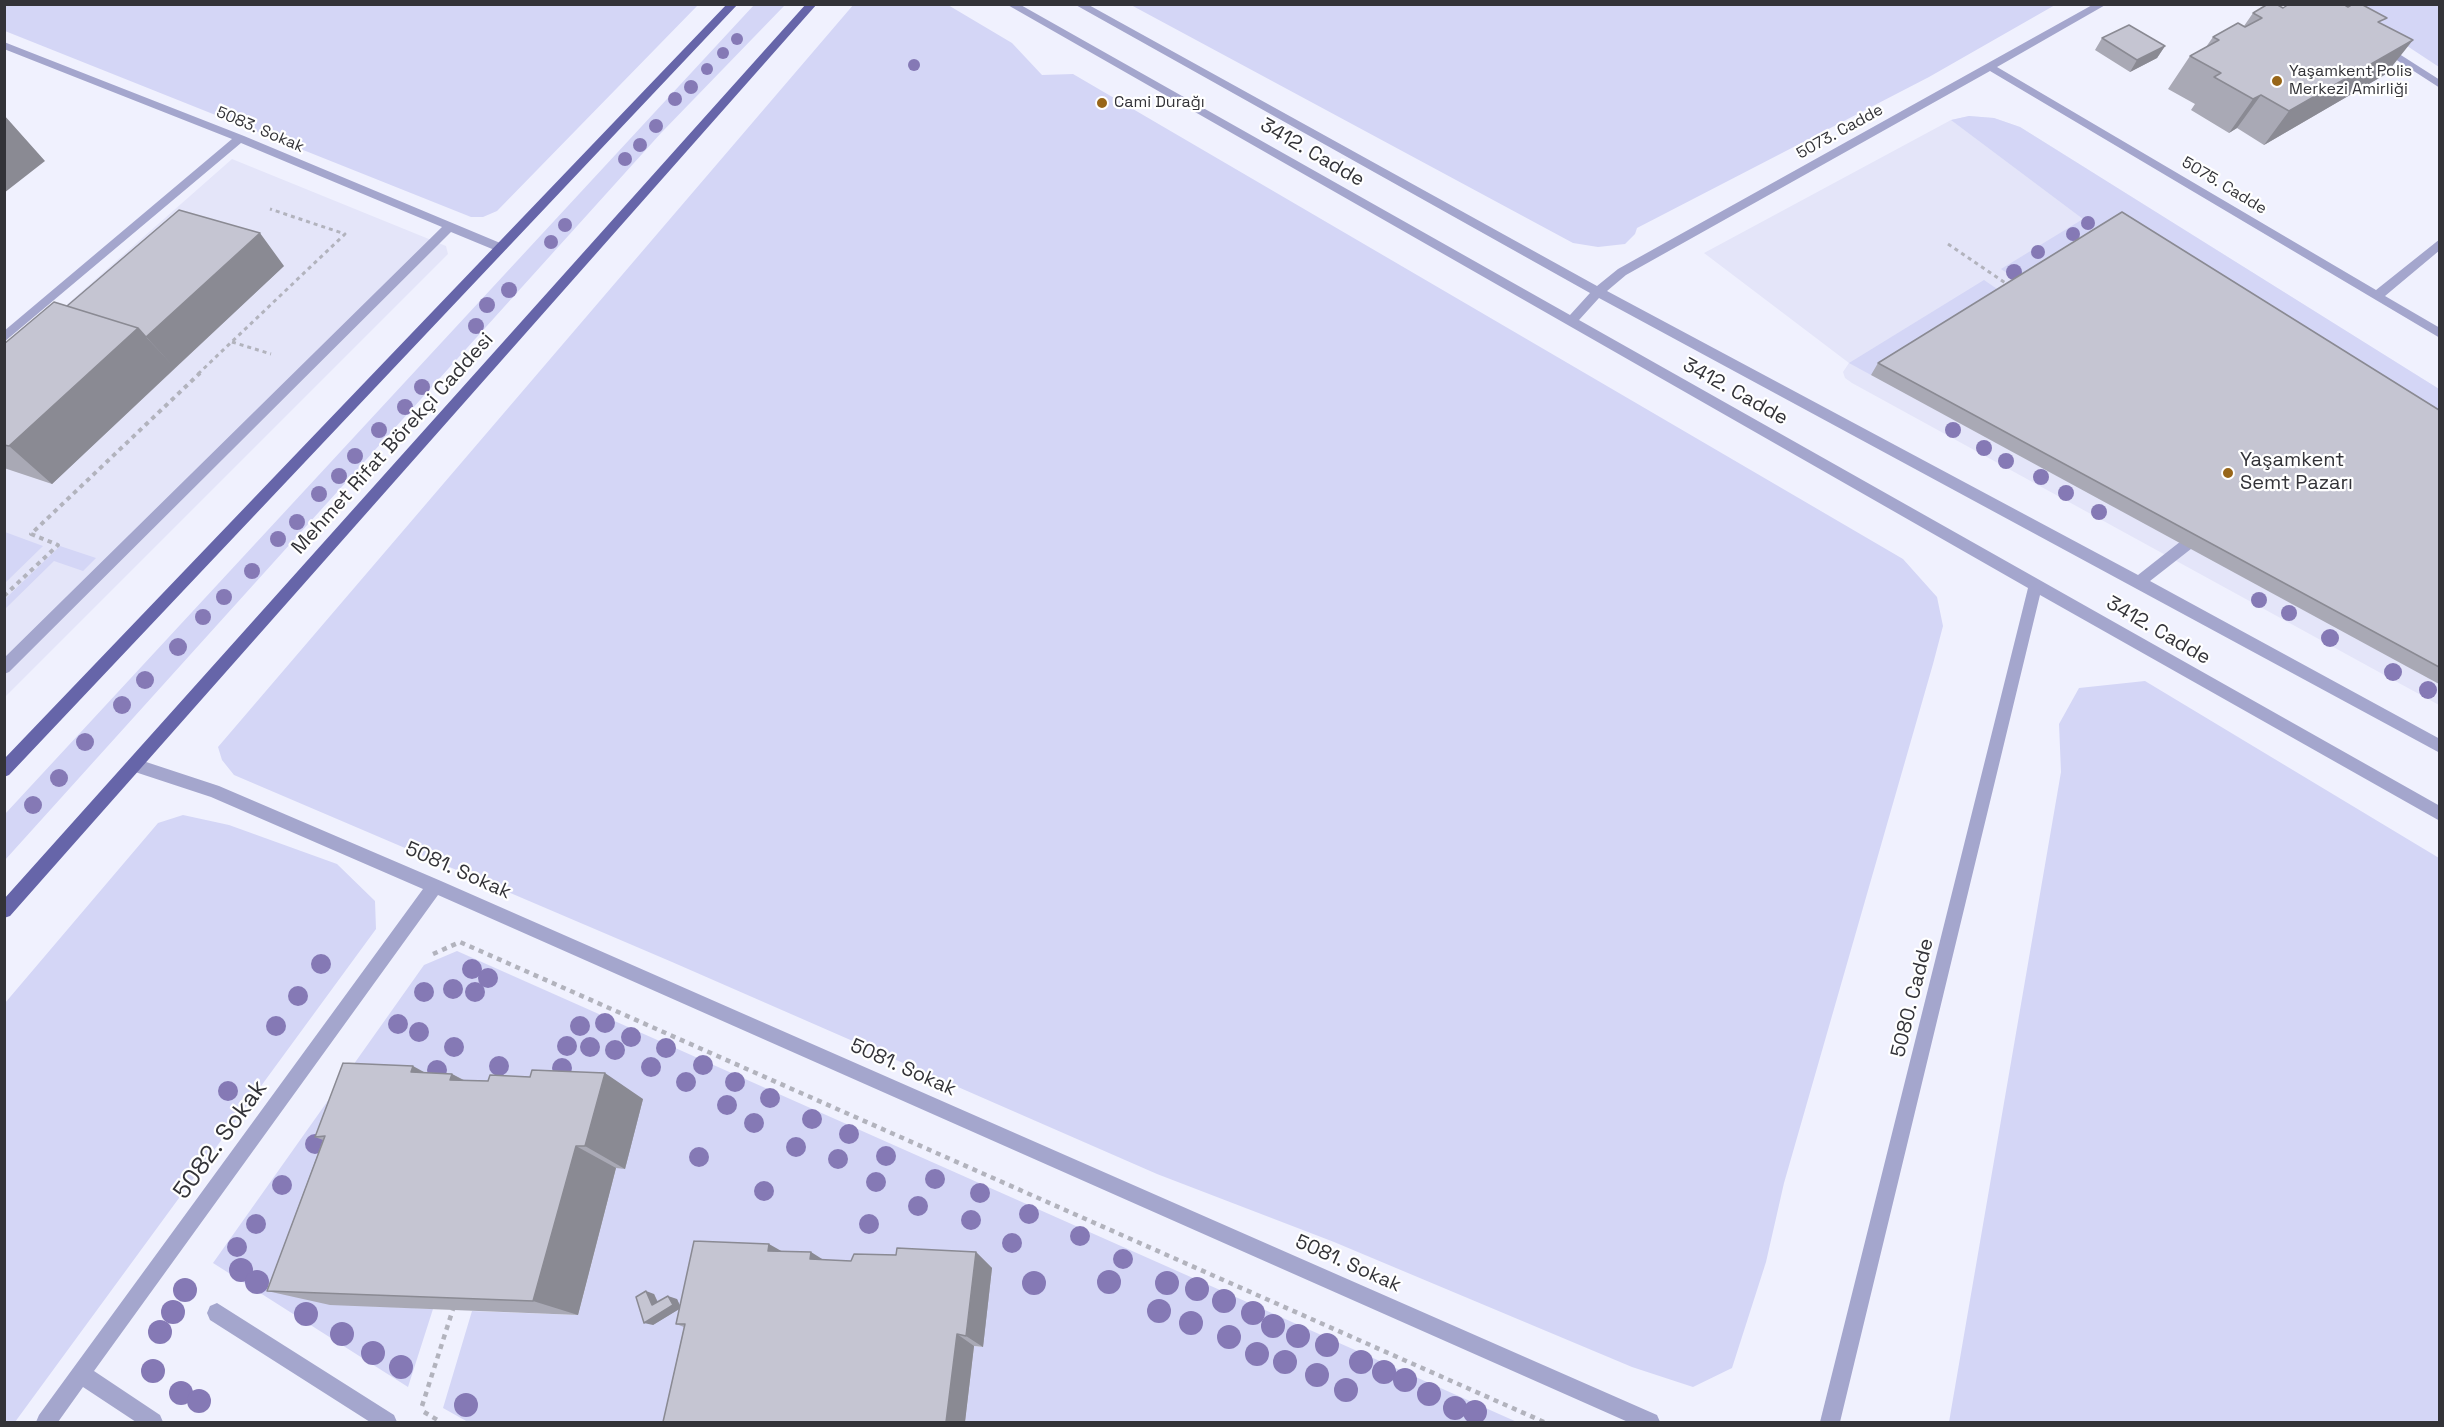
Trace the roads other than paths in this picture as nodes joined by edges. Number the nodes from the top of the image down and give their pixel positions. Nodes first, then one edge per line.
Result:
1 (734, 4) edge
2 (812, 4) edge
3 (1011, 4) edge
4 (1079, 4) edge
5 (2102, 4) edge
6 (2375, 41) edge
7 (4, 45) edge
8 (1990, 67) junction
9 (2439, 85) edge
10 (240, 138) junction
11 (448, 228) junction
12 (2439, 243) edge
13 (501, 248) junction
14 (1598, 292) junction
15 (2377, 296) junction
16 (1571, 322) junction
17 (2439, 333) edge
18 (4, 338) edge
19 (2211, 530) edge
20 (2139, 582) junction
21 (2036, 584) junction
22 (4, 668) edge
23 (2439, 747) edge
24 (134, 765) junction
25 (4, 770) edge
26 (2439, 814) edge
27 (435, 885) junction
28 (4, 911) edge
29 (217, 1313) dead end
30 (81, 1374) junction
31 (46, 1422) edge
32 (153, 1422) edge
33 (387, 1422) edge
34 (1650, 1422) edge
35 (1830, 1422) edge

1 - 13 main road
2 - 24 main road, Mehmet Rifat Börekçi Caddesi
3 - 16 street, 3412. Cadde
4 - 14 street, 3412. Cadde
5 - 8 street, 5073. Cadde
6 - 9 street
7 - 10 street, 5083. Sokak
8 - 14 street, 5073. Cadde
8 - 15 street, 5075. Cadde
10 - 11 street, 5083. Sokak
10 - 18 street
11 - 13 street, 5083. Sokak
11 - 22 street
12 - 15 street
13 - 25 main road
14 - 16 street, 5073. Cadde
14 - 20 street, 3412. Cadde
15 - 17 street, 5075. Cadde
16 - 21 street, 3412. Cadde
19 - 20 street
20 - 23 street, 3412. Cadde
21 - 26 street, 3412. Cadde
21 - 35 street, 5080. Cadde
24 - 27 street, 5081. Sokak
24 - 28 main road, Mehmet Rifat Börekçi Caddesi
27 - 30 street, 5082. Sokak
27 - 34 street, 5081. Sokak
29 - 33 street
30 - 31 street, 5082. Sokak
30 - 32 street

